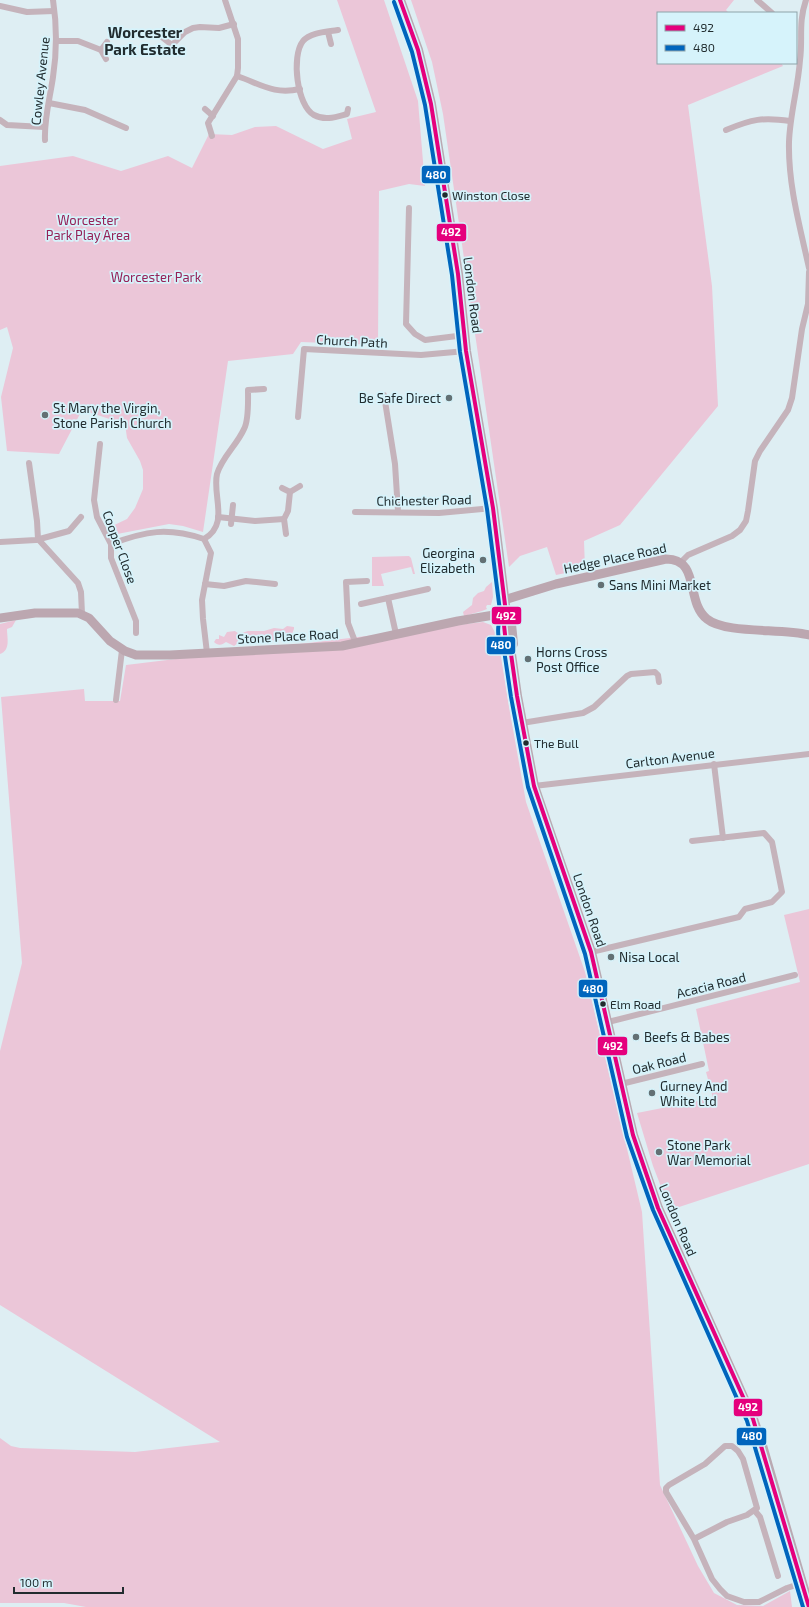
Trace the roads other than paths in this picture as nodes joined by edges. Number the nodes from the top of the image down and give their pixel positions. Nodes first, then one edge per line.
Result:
1 (53, 0) edge
2 (226, 0) edge
3 (400, 0) edge
4 (757, 0) edge
5 (806, 0) edge
6 (0, 6) edge
7 (54, 11) junction
8 (771, 12) edge
9 (234, 24) junction
10 (798, 25) edge
11 (338, 30) dead end
12 (328, 32) junction
13 (163, 38) dead end
14 (56, 41) junction
15 (108, 42) dead end
16 (331, 44) dead end
17 (172, 45) junction
18 (101, 50) junction
19 (179, 53) dead end
20 (106, 59) dead end
21 (237, 76) junction
22 (300, 89) junction
23 (49, 103) junction
24 (205, 109) dead end
25 (348, 109) dead end
26 (213, 116) junction
27 (0, 120) edge
28 (790, 121) junction
29 (44, 127) junction
30 (126, 128) dead end
31 (726, 130) dead end
32 (212, 136) dead end
33 (45, 140) dead end
34 (409, 208) dead end
35 (809, 268) edge
36 (809, 272) edge
37 (808, 304) edge
38 (465, 335) junction
39 (466, 351) junction
40 (264, 389) dead end
41 (384, 396) dead end
42 (298, 417) dead end
43 (100, 444) dead end
44 (29, 463) dead end
45 (300, 486) dead end
46 (282, 488) dead end
47 (290, 492) junction
48 (233, 505) dead end
49 (493, 508) junction
50 (355, 512) dead end
51 (398, 512) junction
52 (81, 516) dead end
53 (218, 517) junction
54 (284, 520) junction
55 (231, 521) junction
56 (287, 531) dead end
57 (38, 538) junction
58 (204, 539) junction
59 (0, 542) edge
60 (111, 544) junction
61 (681, 562) junction
62 (367, 581) dead end
63 (205, 584) junction
64 (276, 584) dead end
65 (428, 589) dead end
66 (388, 598) junction
67 (504, 600) junction
68 (361, 604) dead end
69 (82, 614) junction
70 (507, 617) junction
71 (0, 618) edge
72 (136, 633) dead end
73 (396, 634) junction
74 (809, 635) edge
75 (356, 644) junction
76 (122, 650) junction
77 (207, 653) junction
78 (659, 682) dead end
79 (116, 700) dead end
80 (522, 723) junction
81 (809, 754) edge
82 (714, 764) junction
83 (534, 786) junction
84 (723, 838) junction
85 (692, 841) dead end
86 (591, 952) junction
87 (795, 975) dead end
88 (608, 1022) junction
89 (702, 1064) dead end
90 (621, 1084) junction
91 (755, 1511) junction
92 (694, 1540) junction
93 (778, 1576) dead end
94 (802, 1584) junction
95 (809, 1607) edge

1 - 7 street, Cowley Avenue
2 - 9 street
3 - 38 main road, London Road
4 - 8 street
5 - 10 street
6 - 7 street
7 - 14 street, Cowley Avenue
9 - 17 street
9 - 21 street
10 - 28 street
11 - 12 street
12 - 16 street
12 - 22 street
13 - 17 street
14 - 18 street
14 - 23 street, Cowley Avenue
15 - 18 street
17 - 19 street
18 - 20 street
21 - 22 street
21 - 26 street
22 - 25 street
23 - 29 street, Cowley Avenue
23 - 30 street
24 - 26 street
26 - 32 street
27 - 29 street
28 - 31 street
28 - 35 street
29 - 33 street, Cowley Avenue
34 - 38 street
36 - 37 street, Hedge Place Road
37 - 61 street, Hedge Place Road
38 - 39 main road, London Road
39 - 42 street, Church Path
39 - 49 main road, London Road
40 - 53 street
41 - 51 street
43 - 60 street, Cooper Close
44 - 57 street
45 - 47 street
46 - 47 street
47 - 54 street
48 - 55 street
49 - 51 street, Chichester Road
49 - 67 main road, London Road
50 - 51 street, Chichester Road
52 - 57 street
53 - 55 street
53 - 58 street
54 - 55 street
54 - 56 street
57 - 59 street
57 - 69 street
58 - 60 street
58 - 63 street
60 - 72 street, Cooper Close
61 - 67 street, Hedge Place Road
61 - 74 street
62 - 75 street
63 - 64 street
63 - 77 street
65 - 66 street
66 - 68 street
66 - 73 street
67 - 70 main road, London Road
69 - 71 street
69 - 76 street, Stone Place Road
70 - 73 street, Stone Place Road
70 - 80 main road, London Road
73 - 75 street, Stone Place Road
75 - 77 street, Stone Place Road
76 - 77 street, Stone Place Road
76 - 79 street
78 - 80 street
80 - 83 main road, London Road
81 - 82 street, Carlton Avenue
82 - 83 street, Carlton Avenue
82 - 84 street
83 - 86 main road, London Road
84 - 85 street
84 - 86 street
86 - 88 main road, London Road
87 - 88 street, Acacia Road
88 - 90 main road, London Road
89 - 90 street, Oak Road
90 - 94 main road, London Road
91 - 92 street
91 - 92 street
91 - 93 street
92 - 94 street
94 - 95 main road, London Road

